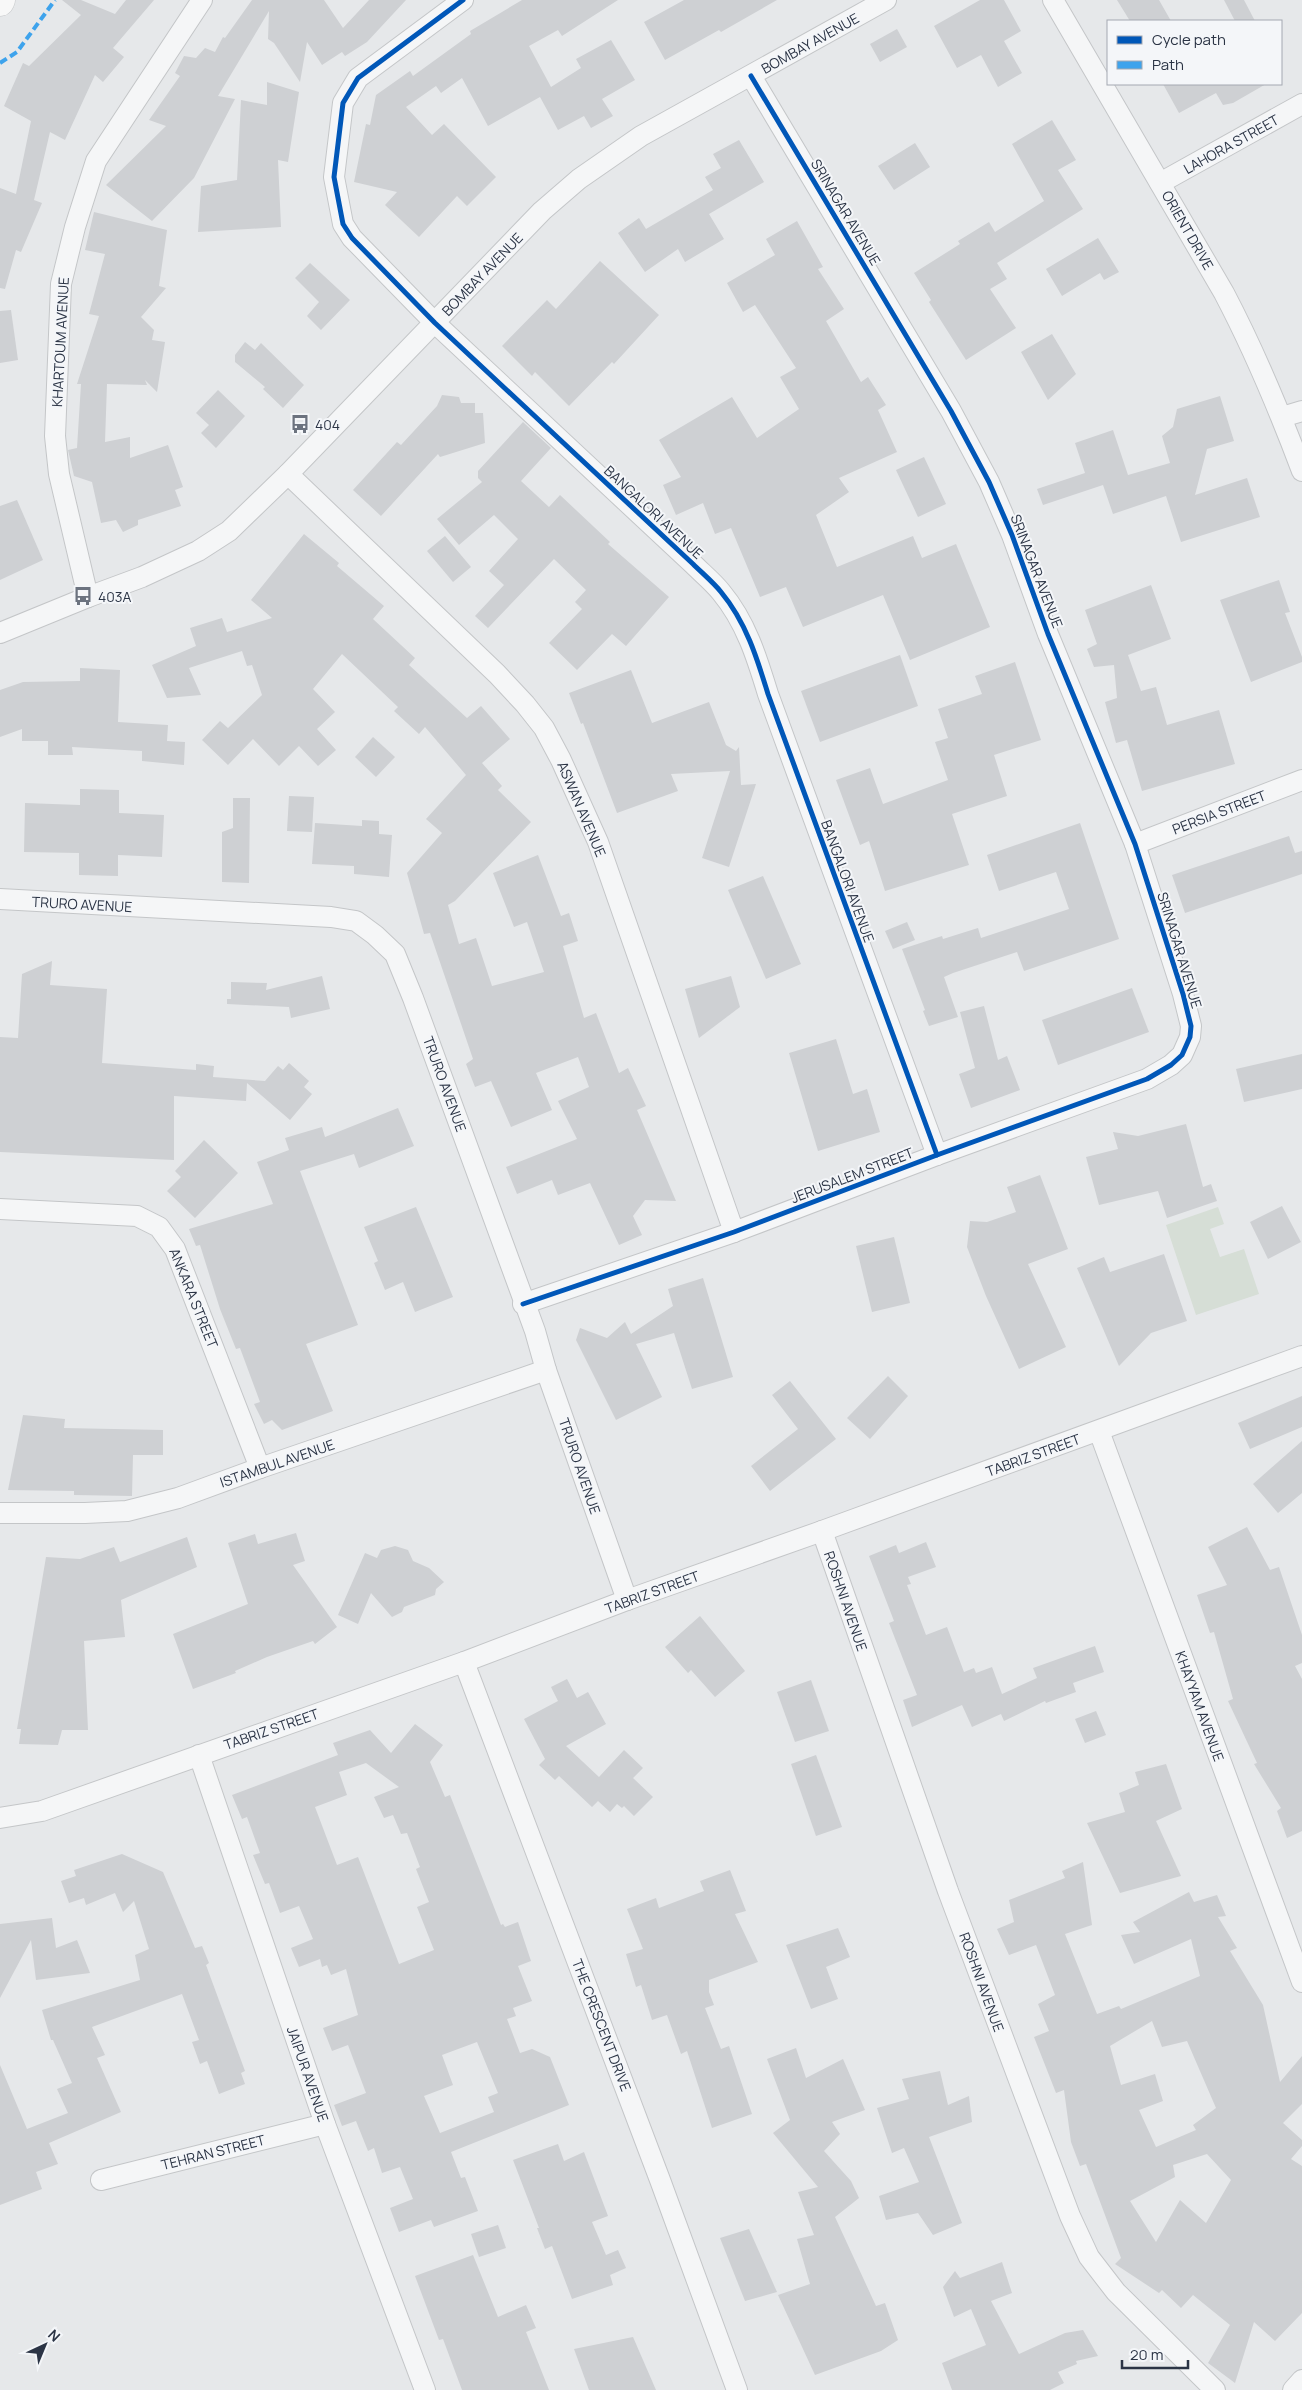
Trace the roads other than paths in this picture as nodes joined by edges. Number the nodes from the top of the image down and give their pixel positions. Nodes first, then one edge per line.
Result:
1 (202, 0) edge
2 (463, 0) edge
3 (886, 0) edge
4 (1053, 0) edge
5 (751, 76) junction
6 (1302, 104) edge
7 (1160, 183) junction
8 (435, 323) junction
9 (1302, 411) edge
10 (1282, 417) junction
11 (1302, 471) edge
12 (288, 474) junction
13 (88, 597) junction
14 (0, 633) edge
15 (1302, 780) edge
16 (1135, 844) junction
17 (0, 899) edge
18 (1191, 1026) joint
19 (937, 1155) junction
20 (0, 1209) edge
21 (734, 1232) junction
22 (523, 1304) junction
23 (1302, 1356) edge
24 (546, 1370) junction
25 (1098, 1431) junction
26 (260, 1468) junction
27 (0, 1513) edge
28 (822, 1531) junction
29 (627, 1600) junction
30 (464, 1662) junction
31 (199, 1755) junction
32 (0, 1818) edge
33 (1302, 1982) edge
34 (325, 2124) junction
35 (101, 2180) dead end
36 (1302, 2380) edge
37 (425, 2390) edge
38 (737, 2390) edge
39 (1215, 2390) edge
40 (1293, 2390) edge

1 - 13 street, KHARTOUM AVENUE
2 - 8 street, BANGALORI AVENUE
3 - 5 street, BOMBAY AVENUE
4 - 7 street, ORIENT DRIVE
5 - 8 street, BOMBAY AVENUE
5 - 16 street, SRINAGAR AVENUE
6 - 7 street, LAHORA STREET
7 - 10 street, ORIENT DRIVE
8 - 12 street, BOMBAY AVENUE
8 - 19 street, BANGALORI AVENUE
9 - 10 street
10 - 11 street, ORIENT DRIVE
12 - 13 street, BOMBAY AVENUE
12 - 21 street, ASWAN AVENUE
13 - 14 street, BOMBAY AVENUE
15 - 16 street, PERSIA STREET
16 - 18 street, SRINAGAR AVENUE
17 - 22 street, TRURO AVENUE
18 - 19 street, JERUSALEM STREET
19 - 21 street, JERUSALEM STREET
20 - 26 street, ANKARA STREET
21 - 22 street, JERUSALEM STREET
22 - 24 street, TRURO AVENUE
23 - 25 street, TABRIZ STREET
24 - 26 street, ISTAMBUL AVENUE
24 - 29 street, TRURO AVENUE
25 - 28 street, TABRIZ STREET
25 - 33 street, KHAYYAM AVENUE
26 - 27 street, ISTAMBUL AVENUE
28 - 29 street, TABRIZ STREET
28 - 39 street, ROSHNI AVENUE
29 - 30 street, TABRIZ STREET
30 - 31 street, TABRIZ STREET
30 - 38 street, THE CRESCENT DRIVE
31 - 32 street, TABRIZ STREET
31 - 34 street, JAIPUR AVENUE
34 - 35 street, TEHRAN STREET
34 - 37 street, JAIPUR AVENUE
36 - 40 street

